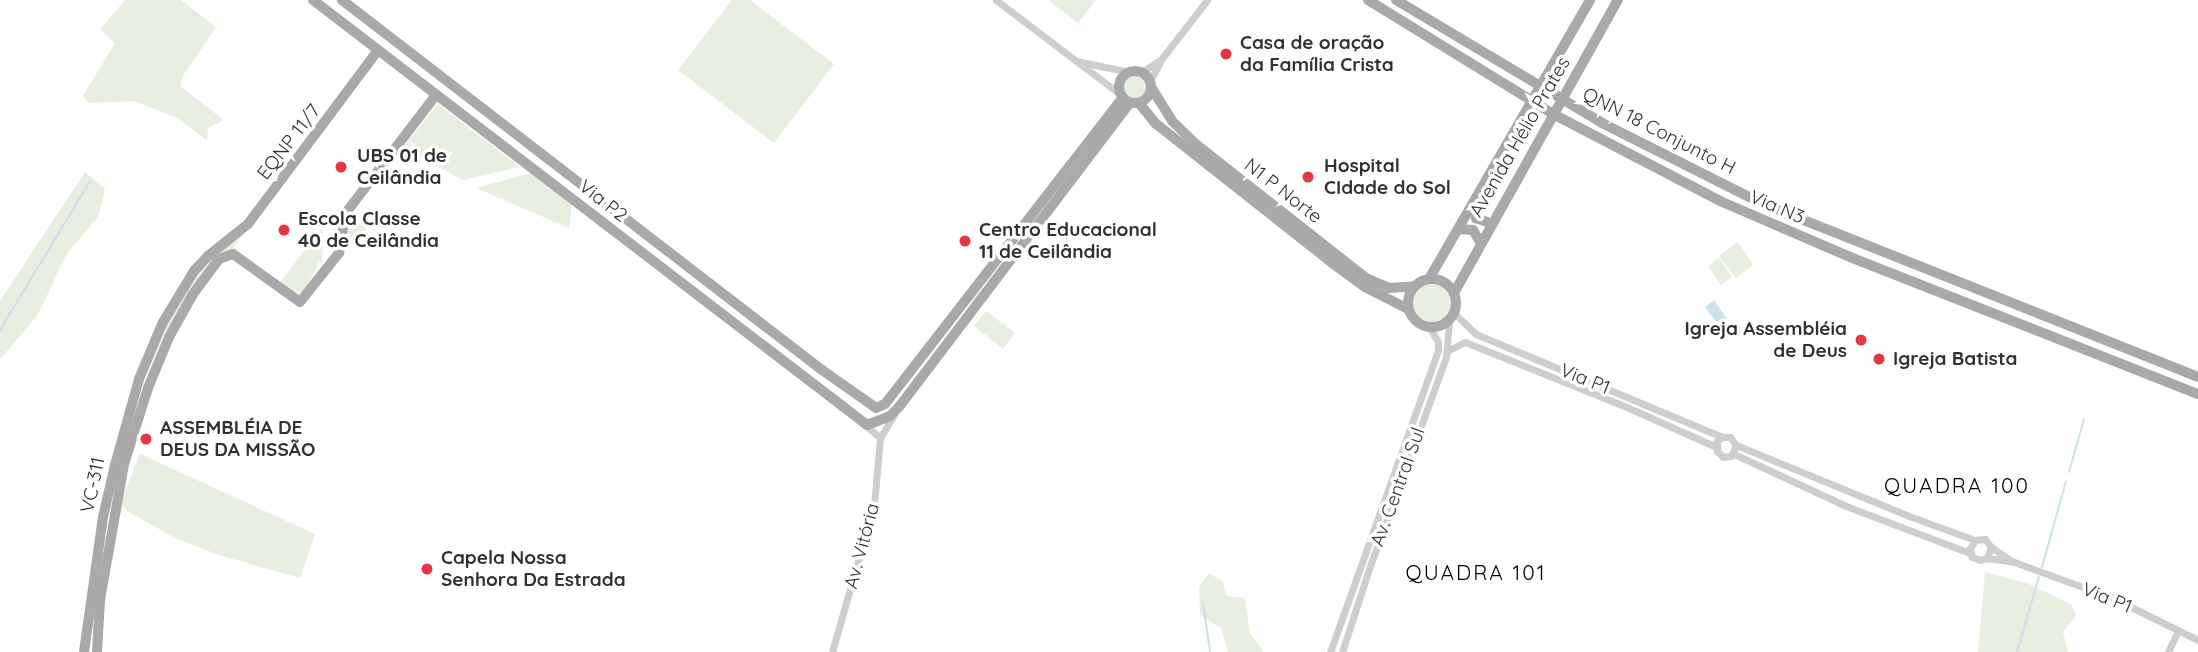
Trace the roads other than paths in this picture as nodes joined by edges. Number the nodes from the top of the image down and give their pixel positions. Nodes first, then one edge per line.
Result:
1 (313, 0) edge
2 (342, 0) edge
3 (996, 0) edge
4 (1207, 0) edge
5 (1368, 0) edge
6 (1375, 0) edge
7 (1383, 0) edge
8 (1396, 0) edge
9 (1590, 0) edge
10 (1618, 0) edge
11 (1389, 15) junction
12 (1473, 48) junction
13 (378, 50) junction
14 (1163, 57) junction
15 (1072, 60) junction
16 (1130, 72) junction
17 (1142, 72) junction
18 (1151, 84) junction
19 (1539, 87) junction
20 (436, 95) junction
21 (1128, 99) junction
22 (1562, 100) junction
23 (1531, 102) junction
24 (1122, 113) junction
25 (1553, 114) junction
26 (1148, 116) junction
27 (513, 131) junction
28 (523, 139) junction
29 (500, 144) junction
30 (513, 154) junction
31 (1651, 166) junction
32 (1720, 183) junction
33 (1472, 205) junction
34 (1730, 205) junction
35 (1801, 219) junction
36 (1490, 223) junction
37 (1460, 229) junction
38 (1480, 242) junction
39 (663, 246) junction
40 (651, 261) junction
41 (687, 266) junction
42 (675, 279) junction
43 (1429, 279) junction
44 (1415, 286) junction
45 (1454, 293) junction
46 (1970, 304) junction
47 (1408, 309) junction
48 (1451, 317) junction
49 (2046, 317) junction
50 (1430, 328) junction
51 (159, 332) junction
52 (169, 337) junction
53 (2058, 339) junction
54 (152, 346) junction
55 (2130, 350) junction
56 (1447, 351) junction
57 (163, 352) junction
58 (1522, 353) junction
59 (1542, 361) junction
60 (1519, 363) junction
61 (1536, 370) junction
62 (2198, 377) edge
63 (2198, 394) edge
64 (899, 407) junction
65 (867, 424) junction
66 (880, 438) junction
67 (1722, 438) junction
68 (1737, 444) junction
69 (1716, 447) junction
70 (1734, 454) junction
71 (1975, 540) junction
72 (1991, 547) junction
73 (1970, 553) junction
74 (1987, 558) junction
75 (2014, 562) junction
76 (2178, 631) junction
77 (2198, 640) edge
78 (85, 652) edge
79 (97, 652) edge
80 (832, 652) edge
81 (1331, 652) edge
82 (1342, 652) edge
83 (2168, 652) edge

1 - 13 main road, Via P2
2 - 27 main road, Via P2
3 - 15 street, N1 P Norte
4 - 14 street
5 - 11 main road, Via N3
6 - 7 main road
8 - 12 main road
9 - 19 main road, Avenida Hélio Prates
10 - 22 main road, Avenida Hélio Prates
11 - 12 main road
11 - 23 main road, Via N3
12 - 19 main road
13 - 20 main road, Via P2
13 - 51 main road, EQNP 11/7
14 - 17 street
14 - 18 street
15 - 16 street, N1 P Norte
15 - 21 street, N1 P Norte
16 - 17 main road
16 - 21 main road
17 - 18 main road
18 - 21 main road
18 - 44 main road, N1 P Norte
19 - 22 main road
19 - 23 main road, Avenida Hélio Prates
20 - 29 main road, Via P2
20 - 52 main road
21 - 24 main road
21 - 26 main road, N1 P Norte
21 - 41 main road, Via P2
22 - 25 main road, Avenida Hélio Prates
22 - 32 main road, QNN 18 Conjunto H
23 - 25 main road, Via N3
23 - 33 main road, Avenida Hélio Prates
24 - 26 main road
24 - 64 main road
25 - 31 main road, Via N3
25 - 36 main road, Avenida Hélio Prates
26 - 47 main road, N1 P Norte
27 - 28 main road, Via P2
27 - 29 main road
28 - 30 main road
28 - 39 main road, Via P2
29 - 30 main road, Via P2
30 - 40 main road, Via P2
31 - 32 main road
31 - 34 main road, Via N3
32 - 35 main road, QNN 18 Conjunto H
33 - 36 main road
33 - 37 main road, Avenida Hélio Prates
34 - 35 main road
34 - 46 main road, Via N3
35 - 49 main road, QNN 18 Conjunto H
36 - 38 main road, Avenida Hélio Prates
37 - 38 main road
37 - 43 main road, Avenida Hélio Prates
38 - 45 main road, Avenida Hélio Prates
39 - 40 main road
39 - 41 main road, Via P2
40 - 42 main road, Via P2
41 - 42 main road
42 - 65 main road, Via P2
43 - 44 main road
43 - 45 main road
44 - 47 main road
45 - 48 main road
46 - 49 main road
46 - 53 main road, Via N3
47 - 50 main road
48 - 50 main road
48 - 56 street, Av. Central Sul
48 - 58 street, Via P1
49 - 55 main road
50 - 81 street, Av. Central Sul
51 - 52 main road
51 - 54 main road, VC-311
52 - 57 main road
53 - 55 main road
53 - 63 main road, Via N3
54 - 57 main road
54 - 78 main road, VC-311
55 - 62 main road
56 - 60 street, Via P1
56 - 82 street, Av. Central Sul
57 - 79 main road
58 - 59 street, Via P1
58 - 60 street
59 - 61 street
59 - 67 street, Via P1
60 - 61 street, Via P1
61 - 69 street, Via P1
64 - 65 main road
64 - 66 street
65 - 66 street
66 - 80 street, Av. Vitória
67 - 68 street, Via P1
67 - 69 street
68 - 70 street
68 - 71 street, Via P1
69 - 70 street, Via P1
70 - 73 street, Via P1
71 - 72 street, Via P1
71 - 73 street
72 - 74 street
72 - 75 street, Via P1
73 - 74 street, Via P1
74 - 75 street, Via P1
75 - 76 street, Via P1
76 - 77 street, Via P1
76 - 83 street

